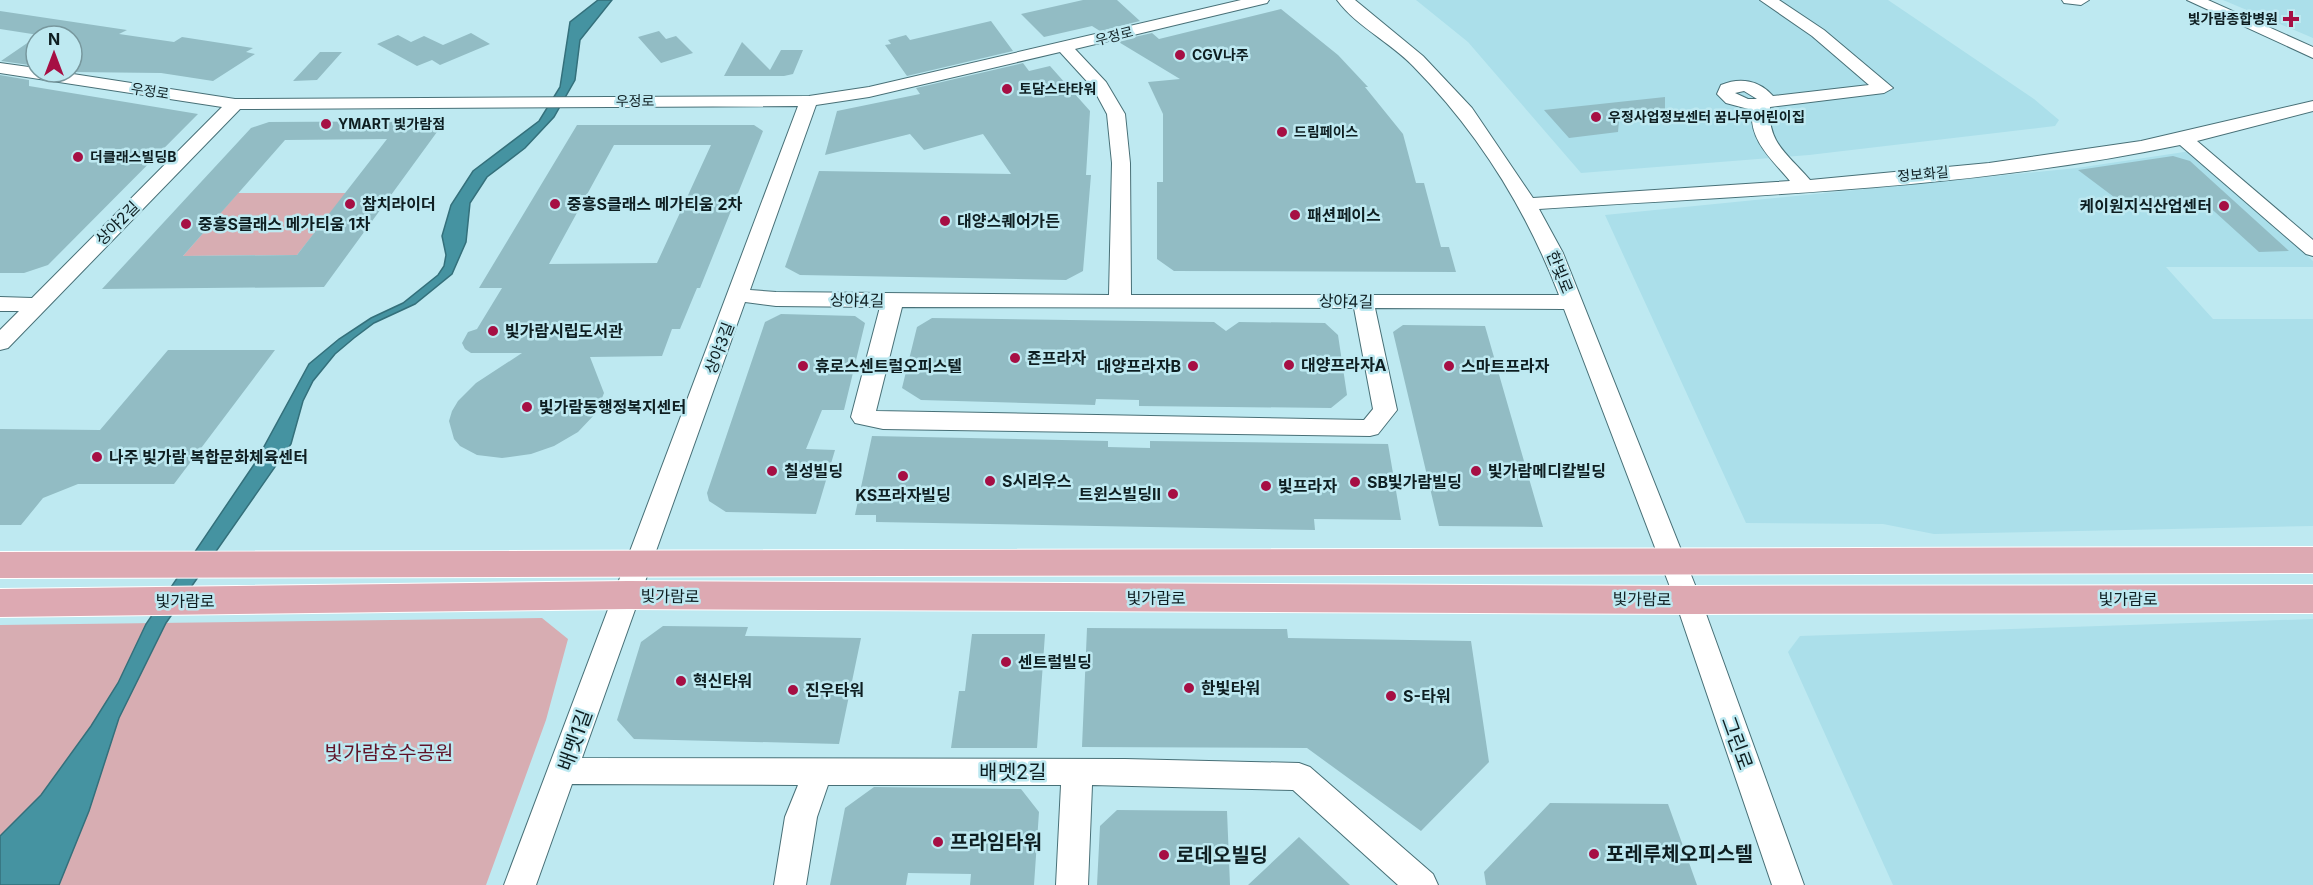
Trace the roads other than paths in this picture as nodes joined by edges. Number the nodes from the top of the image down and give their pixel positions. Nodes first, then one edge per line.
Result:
1 (1261, 0) edge
2 (1345, 0) edge
3 (1768, 0) edge
4 (2070, 0) edge
5 (2081, 0) edge
6 (2194, 0) edge
7 (1065, 48) junction
8 (2313, 53) edge
9 (0, 68) edge
10 (809, 101) junction
11 (235, 104) junction
12 (2313, 106) edge
13 (2184, 139) junction
14 (1804, 185) junction
15 (1528, 204) junction
16 (2313, 250) edge
17 (739, 295) junction
18 (894, 300) junction
19 (1120, 300) junction
20 (1362, 301) junction
21 (1572, 302) junction
22 (0, 304) edge
23 (37, 305) junction
24 (0, 343) edge
25 (1672, 559) junction
26 (2313, 560) edge
27 (640, 562) junction
28 (0, 565) edge
29 (628, 595) junction
30 (2313, 599) edge
31 (1688, 600) junction
32 (0, 603) edge
33 (564, 771) junction
34 (818, 772) junction
35 (1077, 772) junction
36 (520, 885) edge
37 (790, 885) edge
38 (1072, 885) edge
39 (1422, 885) edge
40 (1788, 885) edge

1 - 7 street, 우정로
2 - 15 street, 한빛로
3 - 14 street
4 - 5 street
6 - 8 street
7 - 10 street, 우정로
7 - 19 street
9 - 11 street, 우정로
10 - 11 street, 우정로
10 - 17 street, 상야3길
11 - 23 street, 상야2길
12 - 13 street, 정보화길
13 - 14 street, 정보화길
13 - 16 street
14 - 15 street, 정보화길
15 - 21 street, 한빛로
17 - 18 street, 상야4길
17 - 27 street, 상야3길
18 - 19 street, 상야4길
18 - 20 street
19 - 20 street, 상야4길
20 - 21 street, 상야4길
21 - 25 street, 한빛로
22 - 23 street
23 - 24 street, 상야2길
25 - 26 main road, 빛가람로
25 - 27 main road, 빛가람로
25 - 31 street, 한빛로
27 - 28 main road, 빛가람로
27 - 29 street, 상야3길
29 - 31 main road, 빛가람로
29 - 32 main road, 빛가람로
29 - 33 street, 배멧1길
30 - 31 main road, 빛가람로
31 - 40 street, 그린로
33 - 34 street, 배멧2길
33 - 36 street, 배멧1길
34 - 35 street, 배멧2길
34 - 37 street
35 - 38 street
35 - 39 street, 배멧2길

